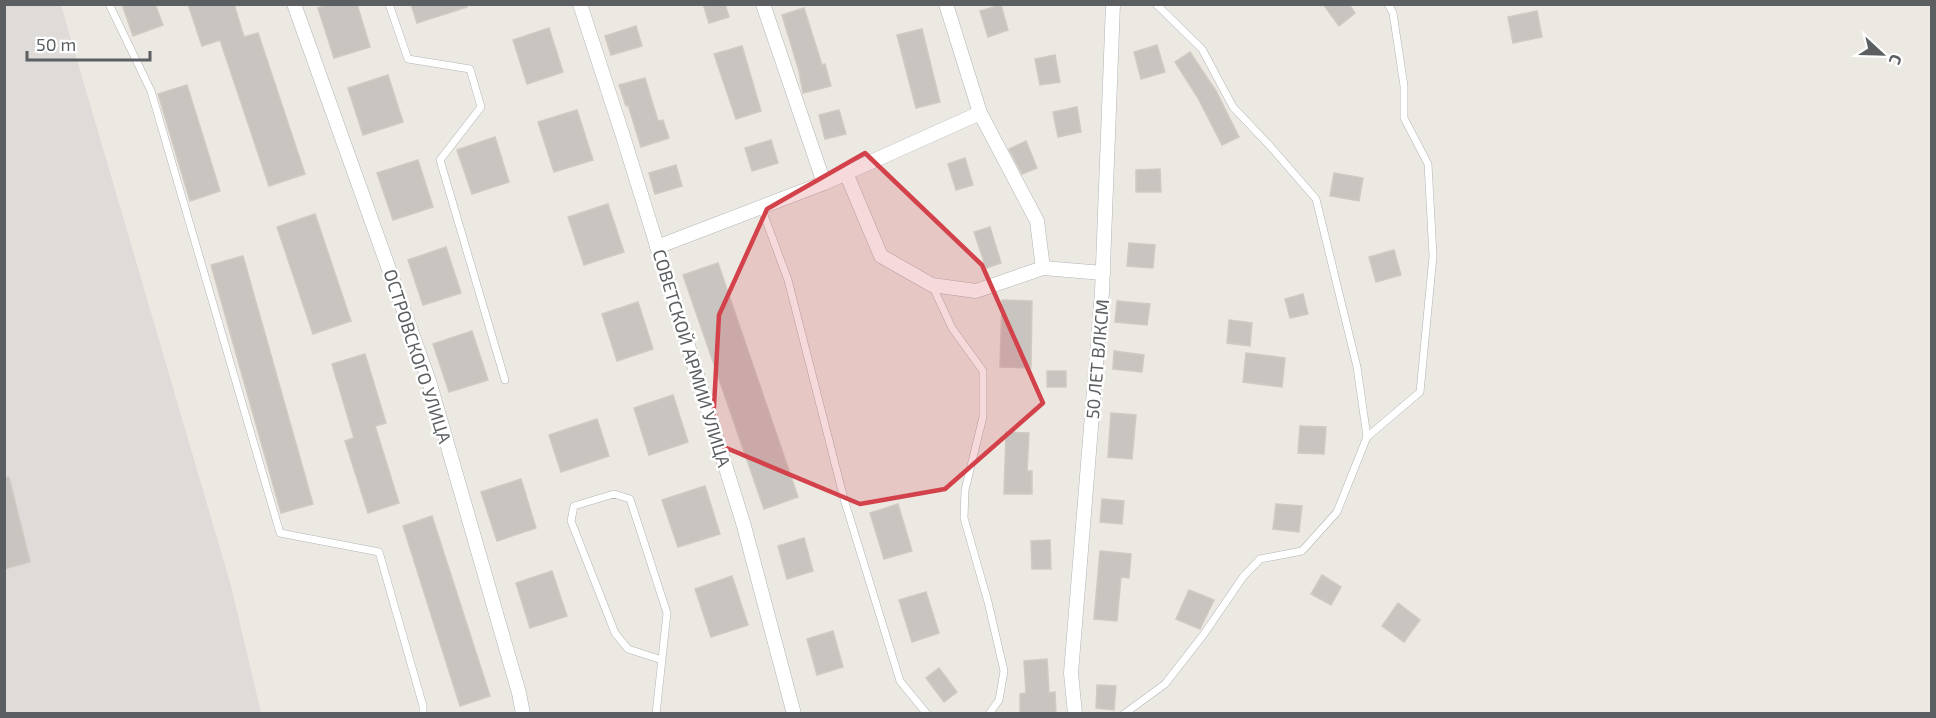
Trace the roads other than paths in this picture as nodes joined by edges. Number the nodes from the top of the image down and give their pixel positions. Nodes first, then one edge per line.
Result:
1 (109, 4) edge
2 (294, 4) edge
3 (389, 4) edge
4 (580, 4) edge
5 (763, 4) edge
6 (946, 4) edge
7 (1113, 4) edge
8 (1155, 4) edge
9 (1388, 4) edge
10 (980, 113) junction
11 (846, 173) junction
12 (824, 183) junction
13 (761, 207) junction
14 (657, 247) junction
15 (1043, 268) junction
16 (1103, 273) junction
17 (932, 285) junction
18 (505, 380) dead end
19 (1367, 437) junction
20 (662, 660) junction
21 (423, 714) edge
22 (523, 714) edge
23 (656, 714) edge
24 (795, 714) edge
25 (927, 714) edge
26 (989, 714) edge
27 (1075, 714) edge
28 (1124, 714) edge

1 - 21 lane
2 - 22 street, ОСТРОВСКОГО УЛИЦА
3 - 18 lane
4 - 14 street, СОВЕТСКОЙ АРМИИ УЛИЦА
5 - 12 street
6 - 10 street
7 - 16 street, 50 ЛЕТ ВЛКСМ
8 - 19 lane
9 - 19 lane
10 - 11 street
10 - 15 street
11 - 12 street
11 - 17 street
12 - 13 street
13 - 14 street
13 - 25 lane
14 - 24 street, СОВЕТСКОЙ АРМИИ УЛИЦА
15 - 16 street
15 - 17 street
16 - 27 street, 50 ЛЕТ ВЛКСМ
17 - 26 lane
19 - 28 lane
20 - 20 lane
20 - 23 lane

